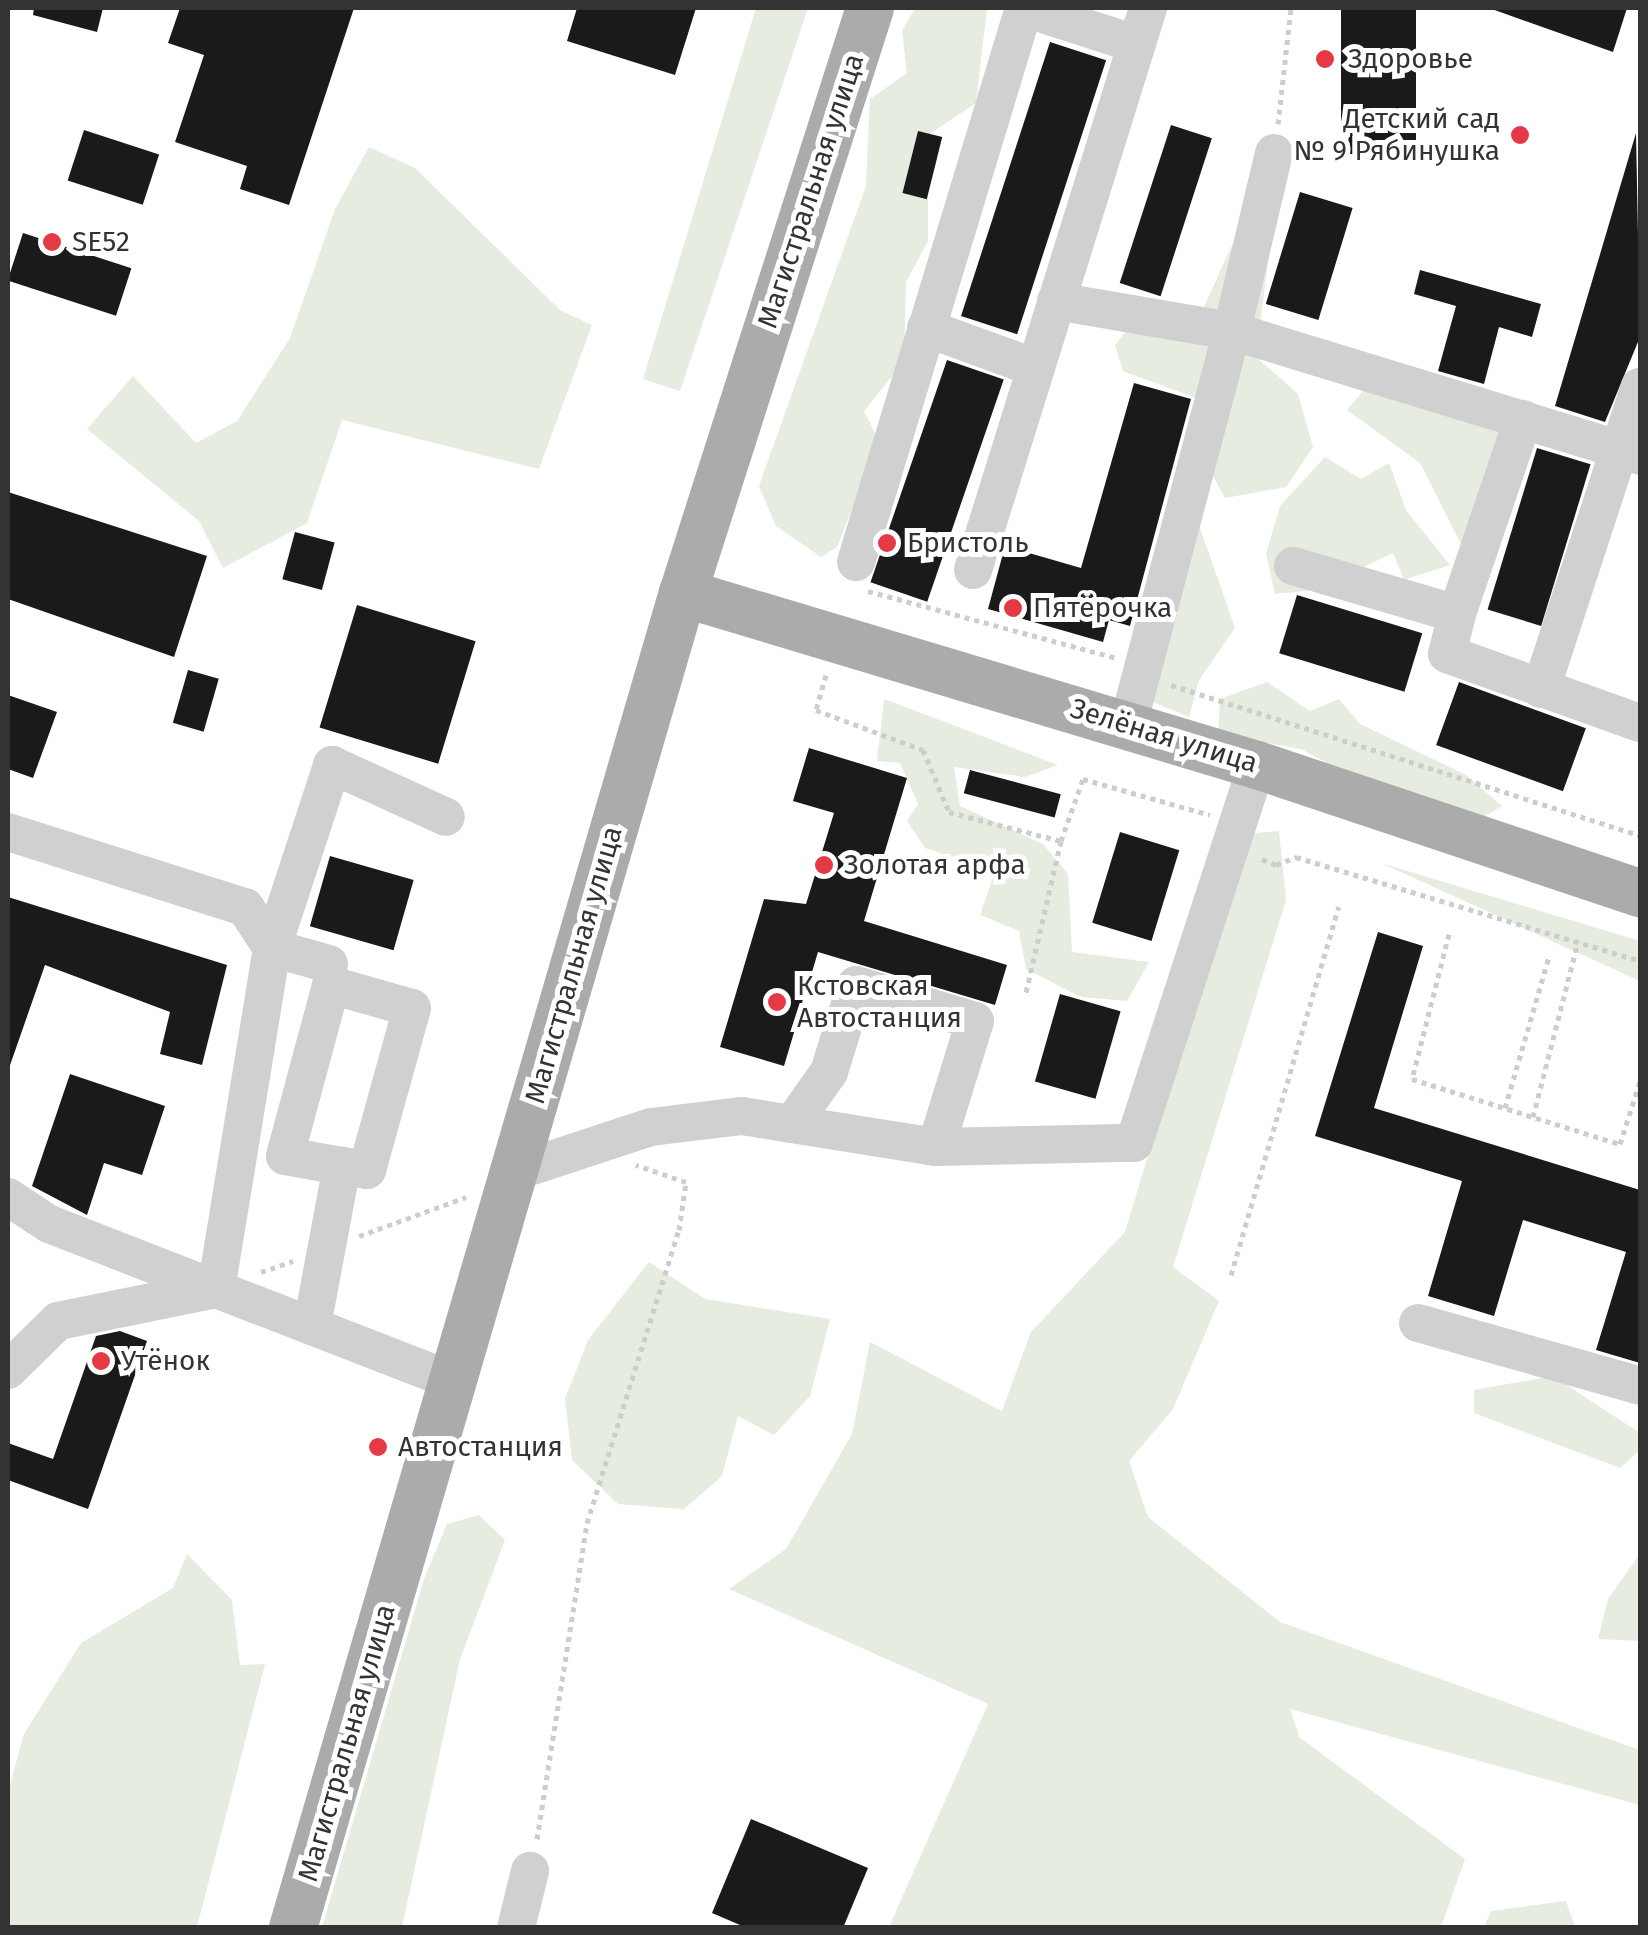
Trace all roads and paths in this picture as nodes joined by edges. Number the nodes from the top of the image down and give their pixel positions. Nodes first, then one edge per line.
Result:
1 (870, 8) edge
2 (1024, 8) edge
3 (1148, 8) edge
4 (1291, 8) edge
5 (1136, 44) junction
6 (1274, 153) joint
7 (1056, 301) junction
8 (926, 328) junction
9 (1232, 331) junction
10 (1036, 368) junction
11 (1640, 387) edge
12 (1523, 419) junction
13 (1631, 452) edge
14 (1294, 566) dead end
15 (973, 570) dead end
16 (855, 574) joint
17 (683, 593) junction
18 (1457, 614) junction
19 (1142, 670) junction
20 (1541, 689) junction
21 (816, 710) dead end
22 (1640, 723) edge
23 (1128, 726) junction
24 (1257, 765) junction
25 (446, 817) dead end
26 (1236, 822) junction
27 (8, 832) edge
28 (1640, 836) edge
29 (1061, 841) junction
30 (1296, 857) dead end
31 (1640, 893) edge
32 (1339, 906) dead end
33 (1448, 934) dead end
34 (1578, 942) junction
35 (272, 948) junction
36 (1549, 957) dead end
37 (1640, 961) edge
38 (329, 964) dead end
39 (1024, 997) dead end
40 (1640, 1081) edge
41 (1504, 1108) junction
42 (1532, 1117) junction
43 (795, 1120) junction
44 (936, 1146) junction
45 (618, 1159) dead end
46 (342, 1166) junction
47 (509, 1190) junction
48 (8, 1197) edge
49 (342, 1242) dead end
50 (306, 1256) dead end
51 (1232, 1275) dead end
52 (216, 1289) junction
53 (1418, 1323) dead end
54 (312, 1326) junction
55 (8, 1370) edge
56 (454, 1381) junction
57 (1640, 1386) edge
58 (530, 1871) joint
59 (293, 1928) edge
60 (516, 1928) edge

1 - 17 main road, Магистральная улица
2 - 5 street
2 - 8 street
3 - 5 street
4 - 6 path
5 - 7 street
6 - 9 street
7 - 9 street
7 - 10 street
8 - 10 street
8 - 16 street
9 - 12 street
9 - 19 street
10 - 15 street
11 - 13 street
12 - 13 street
12 - 18 street
13 - 20 street
14 - 18 street
16 - 19 path
17 - 23 main road, Зелёная улица
17 - 47 main road, Магистральная улица
18 - 20 street
19 - 23 street
19 - 28 path
20 - 22 street
21 - 29 path
23 - 24 main road, Зелёная улица
24 - 26 street
24 - 31 main road, Зелёная улица
25 - 35 street
26 - 29 path
26 - 44 street
27 - 35 street
29 - 39 path
30 - 34 path
32 - 51 path
33 - 41 path
34 - 37 path
34 - 42 path
35 - 38 street
35 - 52 street
36 - 41 path
40 - 42 path
41 - 42 path
43 - 44 street
43 - 44 street
43 - 47 street
45 - 58 path
46 - 46 street
46 - 54 street
47 - 49 path
47 - 56 main road, Магистральная улица
48 - 52 street
50 - 52 path
52 - 54 street
52 - 55 street
53 - 57 street
54 - 56 street
56 - 59 main road, Магистральная улица
58 - 60 street

